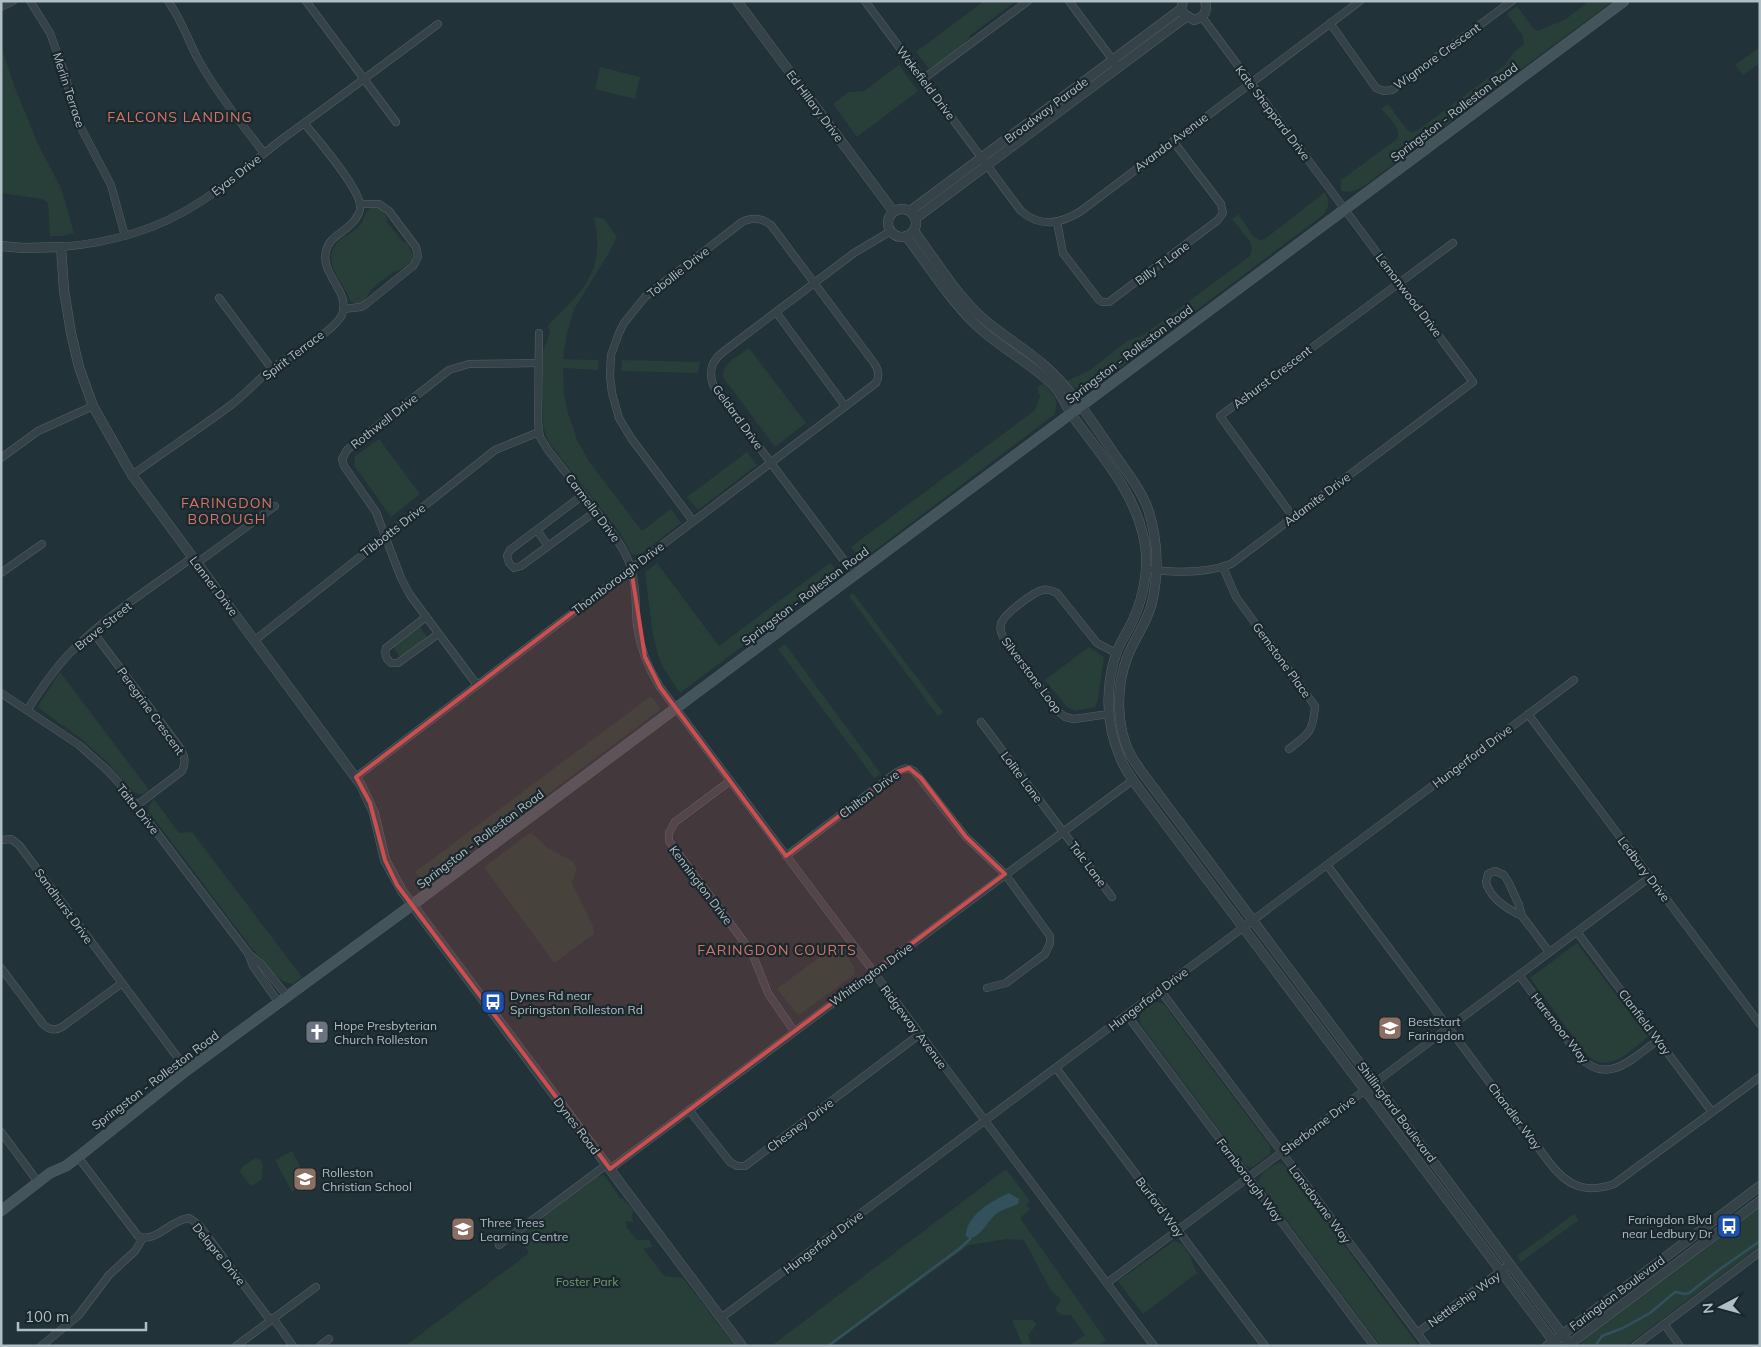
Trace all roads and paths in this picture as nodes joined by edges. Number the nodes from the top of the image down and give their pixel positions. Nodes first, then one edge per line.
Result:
1 (13, 1) edge
2 (30, 1) edge
3 (168, 1) edge
4 (306, 1) edge
5 (737, 1) edge
6 (865, 1) edge
7 (1028, 1) edge
8 (1069, 1) edge
9 (1360, 1) edge
10 (1512, 1) edge
11 (1624, 1) edge
12 (1208, 3) edge
13 (1, 7) edge
14 (1183, 9) edge
15 (1202, 17) junction
16 (1330, 23) junction
17 (438, 24) dead end
18 (1115, 64) junction
19 (364, 79) junction
20 (923, 79) junction
21 (1251, 83) junction
22 (396, 122) dead end
23 (304, 123) junction
24 (1173, 141) junction
25 (264, 153) junction
26 (984, 161) junction
27 (360, 204) junction
28 (1345, 209) junction
29 (893, 211) junction
30 (913, 214) junction
31 (1057, 222) junction
32 (891, 232) junction
33 (910, 234) junction
34 (125, 236) junction
35 (1453, 244) dead end
36 (1, 246) edge
37 (60, 248) junction
38 (1400, 282) junction
39 (814, 283) junction
40 (219, 298) dead end
41 (343, 309) junction
42 (776, 312) junction
43 (539, 333) dead end
44 (538, 363) junction
45 (272, 368) junction
46 (879, 378) joint
47 (1473, 382) joint
48 (93, 406) junction
49 (845, 406) junction
50 (1081, 406) junction
51 (1071, 414) junction
52 (539, 432) junction
53 (1, 458) edge
54 (771, 462) junction
55 (132, 475) junction
56 (584, 495) junction
57 (275, 506) dead end
58 (596, 511) junction
59 (1293, 517) junction
60 (693, 521) junction
61 (536, 530) junction
62 (386, 536) junction
63 (42, 544) dead end
64 (548, 546) junction
65 (195, 560) junction
66 (1223, 567) junction
67 (631, 568) junction
68 (1145, 569) junction
69 (1156, 571) junction
70 (1, 573) edge
71 (854, 574) junction
72 (426, 617) junction
73 (93, 632) junction
74 (438, 634) junction
75 (255, 640) junction
76 (1116, 653) junction
77 (1574, 680) dead end
78 (476, 686) junction
79 (1, 693) edge
80 (676, 708) junction
81 (28, 709) junction
82 (1109, 714) junction
83 (1528, 714) junction
84 (981, 722) dead end
85 (1289, 749) dead end
86 (356, 777) junction
87 (1133, 780) junction
88 (730, 781) junction
89 (136, 806) junction
90 (1063, 831) junction
91 (1, 840) edge
92 (786, 856) junction
93 (1327, 865) junction
94 (1005, 874) junction
95 (1650, 877) junction
96 (1222, 879) junction
97 (1213, 886) junction
98 (1112, 897) dead end
99 (412, 905) junction
100 (1522, 916) junction
101 (1253, 920) junction
102 (1244, 927) junction
103 (1577, 932) junction
104 (1549, 952) junction
105 (1, 968) edge
106 (874, 972) junction
107 (1519, 975) junction
108 (122, 983) junction
109 (987, 988) dead end
110 (1160, 990) junction
111 (283, 1000) junction
112 (1127, 1014) junction
113 (1760, 1024) edge
114 (1448, 1027) junction
115 (794, 1031) junction
116 (920, 1034) junction
117 (1658, 1040) junction
118 (1056, 1068) junction
119 (186, 1070) junction
120 (1760, 1077) edge
121 (1374, 1083) junction
122 (1366, 1090) junction
123 (689, 1110) junction
124 (1712, 1112) junction
125 (985, 1121) junction
126 (1, 1132) edge
127 (1282, 1152) junction
128 (78, 1156) junction
129 (608, 1167) junction
130 (1248, 1178) junction
131 (38, 1182) junction
132 (1760, 1186) edge
133 (1760, 1201) edge
134 (1, 1211) edge
135 (1178, 1230) junction
136 (1701, 1230) junction
137 (143, 1238) junction
138 (1708, 1239) junction
139 (500, 1245) dead end
140 (1760, 1252) edge
141 (1510, 1264) junction
142 (1501, 1271) junction
143 (1107, 1283) junction
144 (316, 1287) dead end
145 (721, 1318) junction
146 (272, 1319) junction
147 (1664, 1324) junction
148 (1417, 1333) junction
149 (1563, 1334) junction
150 (329, 1339) dead end
151 (1553, 1344) edge
152 (1569, 1345) edge
153 (40, 1346) edge
154 (236, 1346) edge
155 (293, 1346) edge
156 (320, 1346) edge
157 (742, 1346) edge
158 (1154, 1346) edge
159 (1264, 1346) edge
160 (1374, 1346) edge
161 (1427, 1346) edge
162 (1635, 1346) edge
163 (1680, 1346) edge

1 - 13 street
2 - 34 street, Merlin Terrace
3 - 25 street
4 - 19 street
5 - 29 street, Ed Hillary Drive
6 - 20 street, Wakefield Drive
7 - 20 street
8 - 18 street
9 - 16 street, Avanda Avenue
10 - 16 street, Wigmore Crescent
11 - 28 main road, Springston - Rolleston Road
12 - 15 street
14 - 15 street
14 - 18 street, Broadway Parade
15 - 21 street, Kate Sheppard Drive
16 - 21 street, Avanda Avenue
17 - 19 street, Eyas Drive
18 - 26 street, Broadway Parade
19 - 22 street
19 - 23 street, Eyas Drive
20 - 26 street, Wakefield Drive
21 - 24 street, Avanda Avenue
21 - 28 street, Kate Sheppard Drive
23 - 25 street, Eyas Drive
23 - 27 street
24 - 31 street, Avanda Avenue
24 - 31 street, Billy T Lane
25 - 34 street, Eyas Drive
26 - 30 street, Broadway Parade
26 - 31 street
27 - 41 street
27 - 41 street
28 - 38 street, Lemonwood Drive
28 - 50 main road, Springston - Rolleston Road
29 - 30 street
29 - 32 street
30 - 33 street
32 - 33 street
32 - 39 street, Geldard Drive
33 - 50 street
33 - 51 street
34 - 37 street, Eyas Drive
35 - 38 street
36 - 37 street, Eyas Drive
37 - 48 street, Lanner Drive
38 - 47 street, Lemonwood Drive
38 - 59 street, Ashurst Crescent
39 - 42 street, Geldard Drive
39 - 46 street, Tobollie Drive
39 - 60 street, Tobollie Drive
40 - 45 street
41 - 45 street, Spirit Terrace
42 - 49 street
42 - 54 street, Geldard Drive
43 - 44 street, Carmella Drive
44 - 52 street, Carmella Drive
44 - 62 street, Rothwell Drive
45 - 55 street, Spirit Terrace
46 - 49 street, Thornborough Drive
47 - 59 street, Adamite Drive
48 - 53 street
48 - 55 street, Lanner Drive
49 - 54 street, Thornborough Drive
50 - 51 main road, Springston - Rolleston Road
50 - 69 street, Shillingford Boulevard
51 - 68 street, Shillingford Boulevard
51 - 71 main road, Springston - Rolleston Road
52 - 56 street, Carmella Drive
52 - 62 street, Tibbotts Drive
54 - 60 street, Thornborough Drive
54 - 71 street, Geldard Drive
55 - 65 street, Lanner Drive
56 - 58 street, Carmella Drive
56 - 61 street
57 - 65 street, Brave Street
58 - 64 street
58 - 67 street, Carmella Drive
59 - 66 street, Adamite Drive
60 - 67 street, Thornborough Drive
61 - 64 street
61 - 64 street
62 - 72 street, Rothwell Drive
62 - 75 street, Tibbotts Drive
63 - 70 street
65 - 73 street, Brave Street
65 - 75 street, Lanner Drive
66 - 69 street, Adamite Drive
66 - 85 street, Gemstone Place
67 - 78 street, Thornborough Drive
67 - 80 street, Carmella Drive
68 - 69 street, Adamite Drive
68 - 76 street, Shillingford Boulevard
69 - 96 street, Shillingford Boulevard
71 - 80 main road, Springston - Rolleston Road
72 - 74 street, Rothwell Drive
72 - 74 street
73 - 81 street, Brave Street
73 - 89 street, Peregrine Crescent
74 - 78 street, Rothwell Drive
75 - 86 street, Lanner Drive
76 - 82 street, Shillingford Boulevard
76 - 82 street, Silverstone Loop
77 - 83 street, Hungerford Drive
78 - 86 street, Thornborough Drive
79 - 81 street, Taita Drive
80 - 88 street, Ridgeway Avenue
80 - 99 main road, Springston - Rolleston Road
81 - 89 street, Taita Drive
82 - 87 street, Shillingford Boulevard
83 - 93 street, Hungerford Drive
83 - 95 street, Ledbury Drive
84 - 90 street, Lolite Lane
86 - 99 street, Lanner Drive
87 - 90 street, Whittington Drive
87 - 97 street, Shillingford Boulevard
88 - 92 street, Ridgeway Avenue
88 - 115 street, Kennington Drive
89 - 111 street, Taita Drive
90 - 94 street, Whittington Drive
90 - 98 street, Talc Lane
91 - 108 street, Sandhurst Drive
92 - 94 street, Chilton Drive
92 - 106 street, Ridgeway Avenue
93 - 101 street, Hungerford Drive
93 - 114 street, Chandler Way
94 - 106 street, Whittington Drive
94 - 109 street
95 - 103 street, Sherborne Drive
95 - 113 street, Ledbury Drive
96 - 97 street
96 - 101 street, Shillingford Boulevard
97 - 102 street, Shillingford Boulevard
99 - 111 main road, Springston - Rolleston Road
99 - 129 street, Dynes Road
100 - 100 street
100 - 104 street
101 - 102 street, Hungerford Drive
101 - 121 street, Shillingford Boulevard
102 - 110 street, Hungerford Drive
102 - 122 street, Shillingford Boulevard
103 - 104 street, Sherborne Drive
103 - 117 street, Clanfield Way
104 - 107 street, Sherborne Drive
105 - 108 street
106 - 115 street, Whittington Drive
106 - 116 street, Ridgeway Avenue
107 - 114 street, Sherborne Drive
107 - 117 street, Haremoor Way
108 - 119 street, Sandhurst Drive
110 - 112 street, Hungerford Drive
110 - 127 street, Lansdowne Way
111 - 119 main road, Springston - Rolleston Road
112 - 118 street, Hungerford Drive
112 - 130 street, Farnborough Way
114 - 121 street, Sherborne Drive
114 - 124 street, Chandler Way
115 - 123 street, Whittington Drive
116 - 123 street, Chesney Drive
116 - 125 street, Ridgeway Avenue
117 - 124 street, Clanfield Way
118 - 125 street, Hungerford Drive
118 - 135 street, Burford Way
119 - 128 main road, Springston - Rolleston Road
120 - 124 street, Chandler Way
121 - 122 street, Sherborne Drive
121 - 141 street, Shillingford Boulevard
122 - 127 street, Sherborne Drive
122 - 142 street, Shillingford Boulevard
123 - 129 street, Whittington Drive
125 - 143 street, Ridgeway Avenue
125 - 145 street, Hungerford Drive
126 - 131 street
127 - 130 street, Sherborne Drive
127 - 148 street, Lansdowne Way
128 - 131 main road, Springston - Rolleston Road
128 - 137 street
129 - 139 street, Whittington Drive
129 - 145 street, Dynes Road
130 - 135 street, Sherborne Drive
130 - 160 street, Farnborough Way
131 - 134 main road, Springston - Rolleston Road
132 - 136 street, Faringdon Boulevard
133 - 138 street, Faringdon Boulevard
135 - 143 street, Sherborne Drive
135 - 159 street, Burford Way
136 - 138 street
136 - 149 street, Faringdon Boulevard
137 - 146 street, Delapre Drive
137 - 153 street
138 - 152 street, Faringdon Boulevard
140 - 147 street
141 - 142 street, Nettleship Way
141 - 149 street, Shillingford Boulevard
142 - 148 street, Nettleship Way
142 - 151 street, Shillingford Boulevard
143 - 158 street, Ridgeway Avenue
144 - 146 street
145 - 157 street, Dynes Road
146 - 154 street
146 - 155 street
147 - 162 street
147 - 163 street
148 - 161 street, Lansdowne Way
149 - 151 street, Faringdon Boulevard
149 - 152 street, Shillingford Boulevard
150 - 156 street

